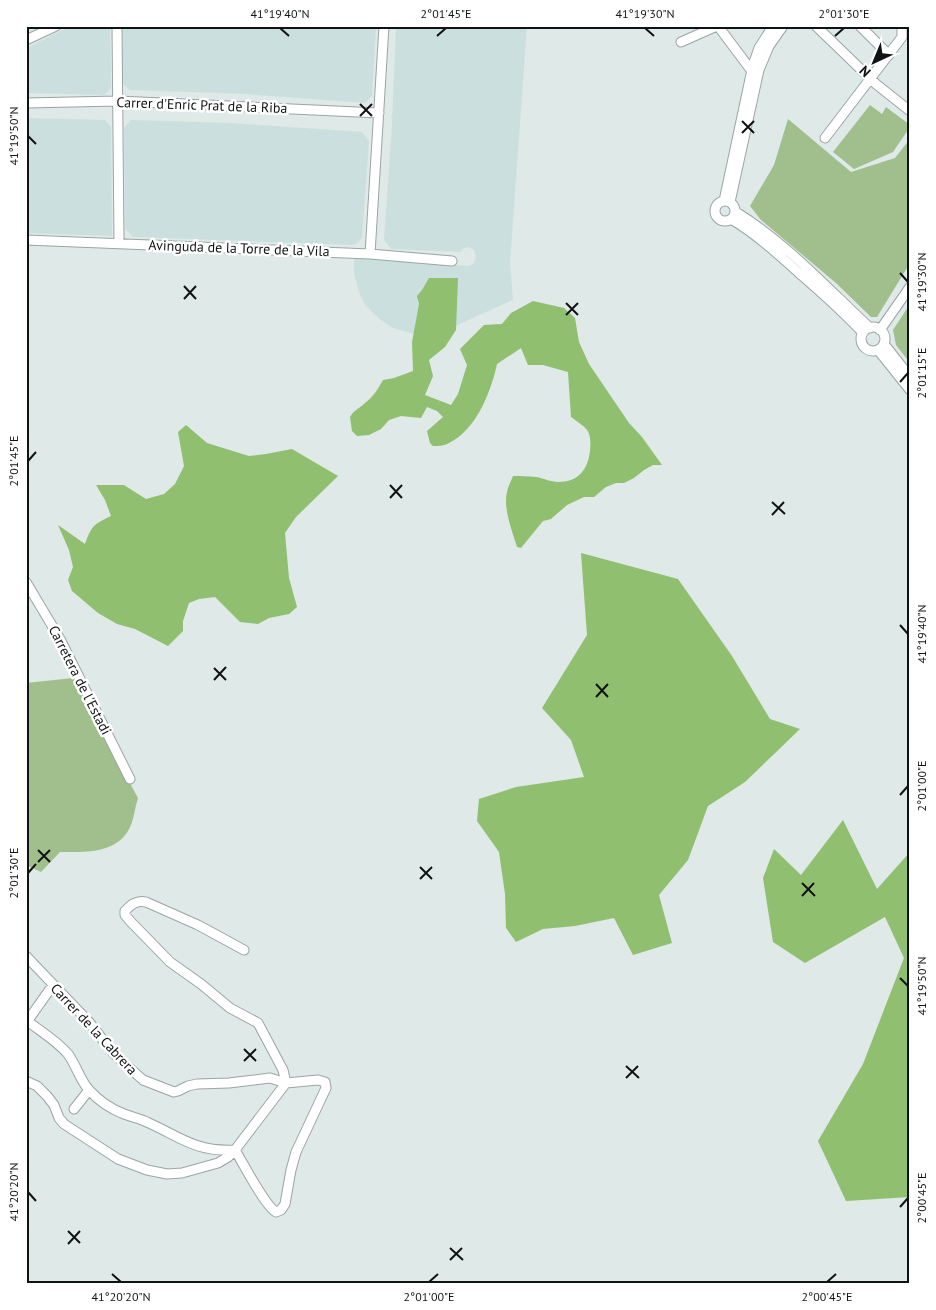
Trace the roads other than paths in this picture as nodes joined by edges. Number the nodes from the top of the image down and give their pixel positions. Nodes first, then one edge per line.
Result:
1 (56, 26) edge
2 (117, 26) edge
3 (384, 26) edge
4 (718, 26) edge
5 (773, 26) edge
6 (783, 26) edge
7 (816, 26) edge
8 (860, 26) edge
9 (902, 26) edge
10 (906, 39) edge
11 (26, 40) edge
12 (681, 42) dead end
13 (759, 48) junction
14 (736, 50) junction
15 (889, 55) junction
16 (752, 70) junction
17 (871, 79) junction
18 (118, 101) junction
19 (26, 103) edge
20 (910, 111) edge
21 (378, 113) junction
22 (825, 138) dead end
23 (727, 201) junction
24 (734, 216) junction
25 (26, 240) edge
26 (119, 243) junction
27 (370, 254) junction
28 (452, 261) dead end
29 (910, 287) edge
30 (875, 329) junction
31 (862, 333) junction
32 (881, 347) junction
33 (910, 377) edge
34 (910, 390) edge
35 (26, 582) edge
36 (130, 779) dead end
37 (244, 950) dead end
38 (28, 960) edge
39 (53, 985) junction
40 (27, 1021) edge
41 (26, 1081) edge
42 (286, 1083) junction
43 (89, 1090) junction
44 (74, 1109) dead end
45 (235, 1150) junction

1 - 11 street
2 - 18 street
3 - 21 street
4 - 12 street
4 - 14 street
5 - 13 street
6 - 23 street
7 - 17 street
8 - 15 street
9 - 10 street
10 - 15 street
13 - 14 street
13 - 16 street
14 - 16 street
15 - 17 street
16 - 23 street
17 - 20 street
17 - 22 street
18 - 19 street, Carrer d'Enric Prat de la Riba
18 - 21 street, Carrer d'Enric Prat de la Riba
18 - 26 street
21 - 27 street
23 - 24 street
23 - 24 street
24 - 30 street
24 - 31 street
25 - 26 street, Avinguda de la Torre de la Vila
26 - 27 street, Avinguda de la Torre de la Vila
27 - 28 street, Avinguda de la Torre de la Vila
29 - 30 street
30 - 31 street
30 - 32 street
31 - 32 street
32 - 33 street
32 - 34 street
35 - 36 street, Carretera de l'Estadi
37 - 42 street
38 - 39 street, Carrer de la Cabrera
39 - 40 street
39 - 42 street, Carrer de la Cabrera
40 - 43 street
41 - 45 street
42 - 45 street
42 - 45 street, Carrer de la Cabrera
43 - 44 street
43 - 45 street

